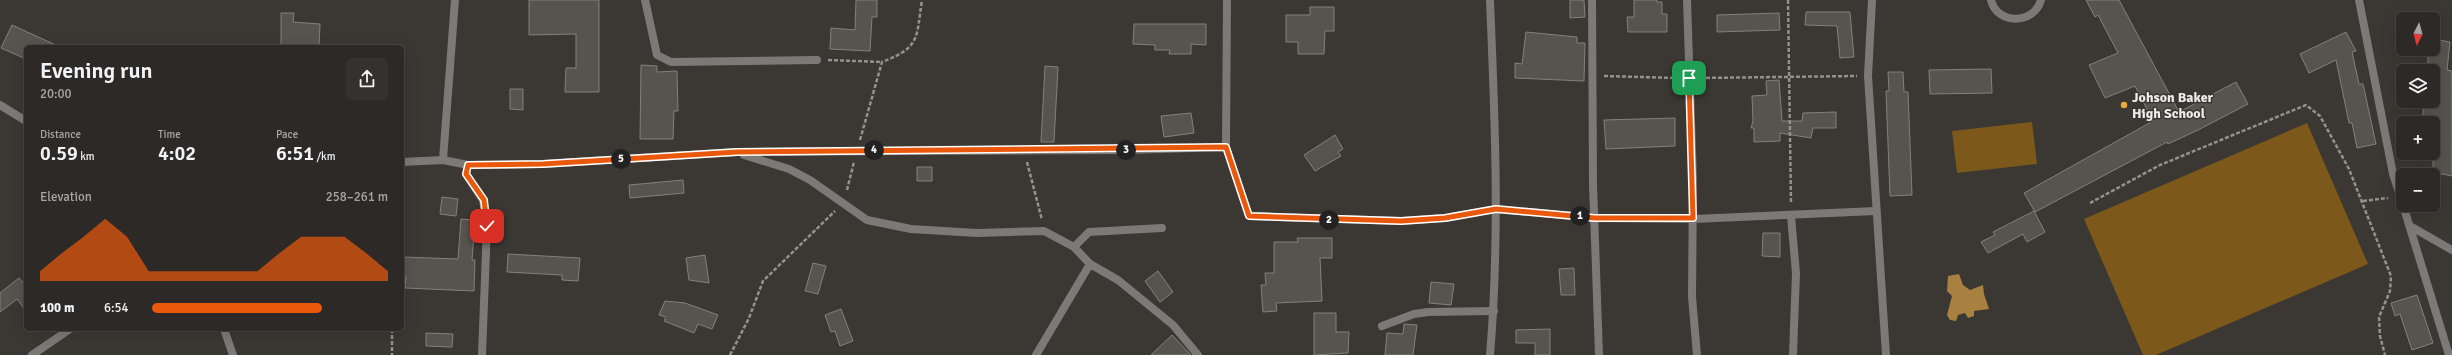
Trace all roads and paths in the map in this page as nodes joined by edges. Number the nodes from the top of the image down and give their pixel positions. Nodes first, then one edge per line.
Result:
1 (455, 0) edge
2 (645, 0) edge
3 (922, 0) edge
4 (1227, 0) edge
5 (1490, 0) edge
6 (1592, 0) edge
7 (1687, 0) edge
8 (1788, 0) edge
9 (1872, 0) edge
10 (1991, 0) edge
11 (2041, 0) edge
12 (2359, 0) edge
13 (817, 60) joint
14 (882, 62) junction
15 (1592, 76) junction
16 (1788, 76) junction
17 (1868, 76) junction
18 (1689, 78) junction
19 (0, 105) edge
20 (24, 120) edge
21 (1226, 147) junction
22 (857, 150) junction
23 (1024, 150) junction
24 (737, 152) junction
25 (443, 160) junction
26 (404, 162) edge
27 (468, 165) junction
28 (2396, 178) edge
29 (2396, 190) edge
30 (2363, 201) junction
31 (2090, 203) dead end
32 (843, 204) junction
33 (1496, 209) junction
34 (1876, 211) junction
35 (2405, 212) edge
36 (1791, 216) junction
37 (1595, 218) junction
38 (1693, 218) junction
39 (2410, 226) junction
40 (1162, 228) dead end
41 (1044, 231) junction
42 (1074, 247) junction
43 (2452, 250) edge
44 (1090, 264) junction
45 (1494, 311) junction
46 (1382, 326) dead end
47 (67, 331) edge
48 (225, 331) edge
49 (392, 331) edge
50 (32, 355) edge
51 (233, 355) edge
52 (392, 355) edge
53 (482, 355) edge
54 (730, 355) edge
55 (1036, 355) edge
56 (1198, 355) edge
57 (1490, 355) edge
58 (1599, 355) edge
59 (1697, 355) edge
60 (1793, 355) edge
61 (1886, 355) edge
62 (2385, 355) edge
63 (2449, 355) edge

1 - 25 street
2 - 13 street
3 - 14 path
4 - 21 street
5 - 33 street
6 - 15 street
7 - 18 street
8 - 16 path
9 - 17 street
10 - 11 street
12 - 28 street
13 - 14 path
14 - 22 path
15 - 18 path
15 - 37 street
16 - 17 path
16 - 18 path
16 - 36 path
17 - 34 street
18 - 38 street
19 - 20 street
21 - 23 street
21 - 33 street
22 - 23 street
22 - 24 street
22 - 32 path
23 - 41 path
24 - 27 street
24 - 32 street
25 - 26 street
25 - 27 street
27 - 53 street
29 - 30 path
30 - 31 path
30 - 62 path
32 - 41 street
32 - 54 path
33 - 37 street
33 - 45 street
34 - 36 street
34 - 61 street
35 - 39 street
36 - 38 street
36 - 60 street
37 - 38 street
37 - 58 street
38 - 59 street
39 - 43 street
39 - 63 street
40 - 42 street
41 - 42 street
42 - 44 street
44 - 55 street
44 - 56 street
45 - 46 street
45 - 57 street
47 - 50 street
48 - 51 street
49 - 52 path

